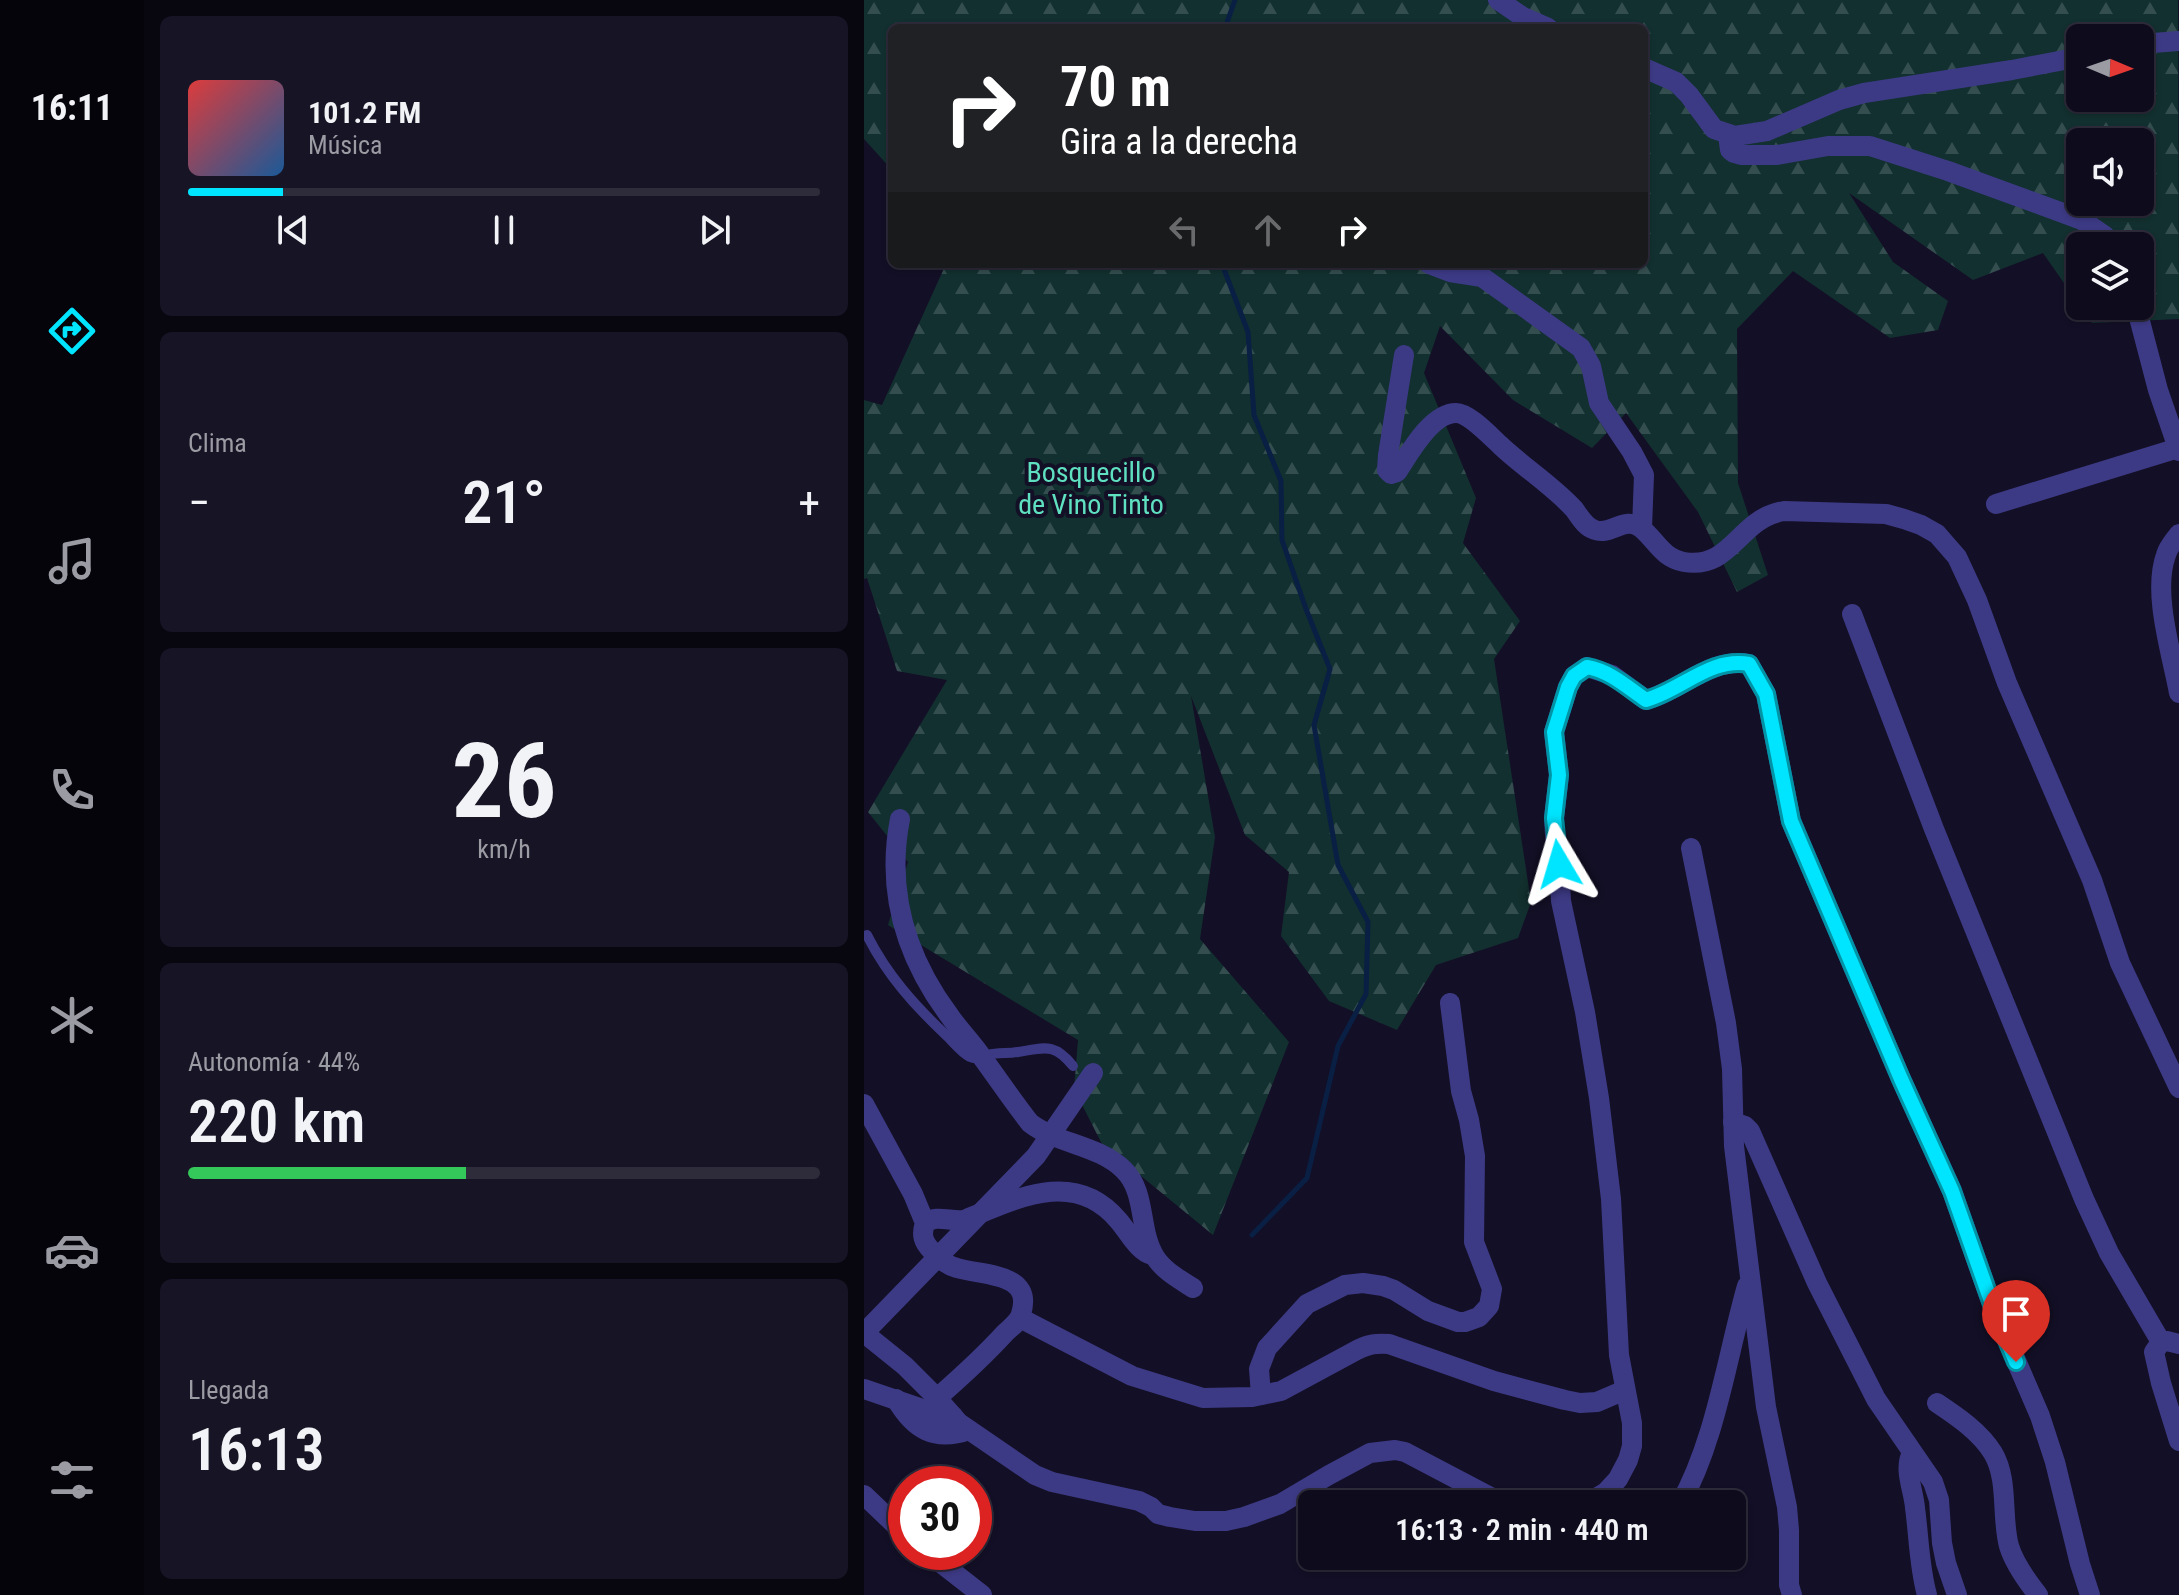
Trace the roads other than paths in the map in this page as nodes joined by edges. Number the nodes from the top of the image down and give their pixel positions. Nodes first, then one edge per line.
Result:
1 (1498, 0) edge
2 (1539, 24) edge
3 (2179, 41) edge
4 (2154, 43) edge
5 (2066, 60) edge
6 (1648, 70) edge
7 (1728, 135) junction
8 (2099, 232) edge
9 (1440, 268) edge
10 (2140, 320) edge
11 (1404, 355) dead end
12 (2178, 449) edge
13 (1996, 504) dead end
14 (1642, 528) junction
15 (2179, 534) edge
16 (1852, 614) dead end
17 (2179, 693) edge
18 (900, 819) dead end
19 (1691, 848) dead end
20 (867, 935) dead end
21 (1450, 1003) dead end
22 (982, 1057) junction
23 (1083, 1070) joint
24 (2179, 1088) edge
25 (864, 1104) edge
26 (1733, 1122) junction
27 (1050, 1135) junction
28 (979, 1214) junction
29 (925, 1223) junction
30 (1154, 1255) junction
31 (937, 1257) junction
32 (1752, 1280) junction
33 (1193, 1288) dead end
34 (1020, 1318) junction
35 (864, 1333) edge
36 (2170, 1343) edge
37 (864, 1389) edge
38 (1625, 1390) junction
39 (1261, 1395) junction
40 (937, 1398) junction
41 (896, 1399) junction
42 (1937, 1403) dead end
43 (953, 1416) junction
44 (969, 1430) junction
45 (2179, 1441) edge
46 (1912, 1453) junction
47 (1303, 1490) edge
48 (1477, 1490) edge
49 (1608, 1490) edge
50 (1688, 1490) edge
51 (1298, 1493) edge
52 (864, 1495) edge
53 (888, 1518) edge
54 (950, 1570) edge
55 (1789, 1592) edge
56 (982, 1595) edge
57 (1927, 1595) edge
58 (1957, 1595) edge
59 (2038, 1595) edge
60 (2090, 1595) edge

1 - 2 street
3 - 4 street
5 - 7 street
6 - 7 street
7 - 8 street
9 - 14 street
10 - 12 street
11 - 14 street
12 - 13 street
14 - 24 street
15 - 17 street
16 - 36 street
18 - 22 street
19 - 26 street
20 - 22 lane
21 - 39 street
22 - 23 lane
22 - 27 street
23 - 27 street
25 - 29 street
26 - 32 street
26 - 46 street
27 - 28 street
27 - 30 street
28 - 29 street
28 - 30 street
28 - 31 street
29 - 31 street
30 - 33 street
31 - 34 street
31 - 35 street
32 - 50 street
32 - 55 street
34 - 39 street
34 - 40 street
35 - 40 street
36 - 45 street
37 - 41 street
38 - 39 street
38 - 49 street
38 - 60 street
40 - 43 street
41 - 43 street
41 - 44 street
42 - 59 street
43 - 44 street
44 - 51 street
46 - 57 street
46 - 58 street
47 - 48 street
52 - 53 street
54 - 56 street

